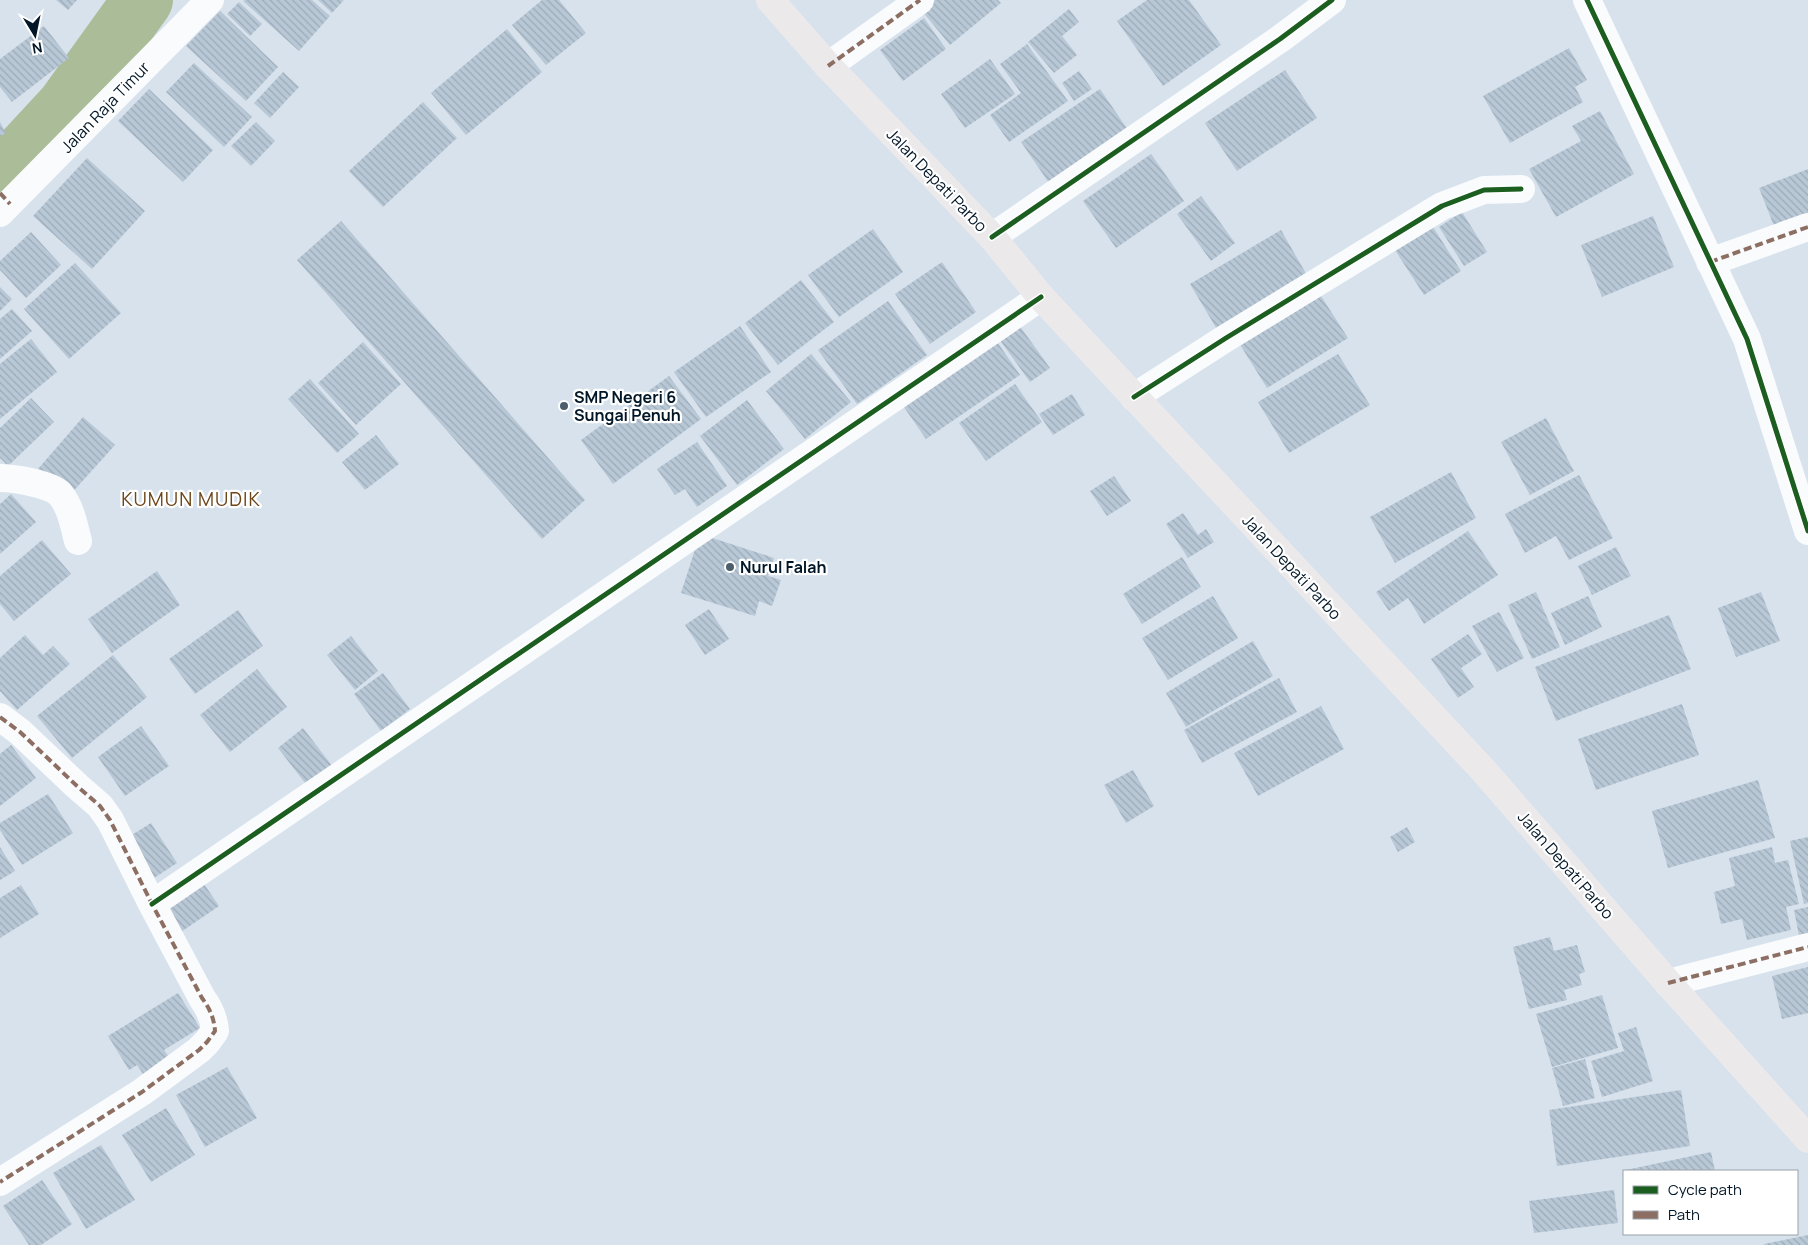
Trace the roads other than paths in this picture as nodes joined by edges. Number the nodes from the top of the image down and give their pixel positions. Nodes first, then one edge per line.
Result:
1 (210, 0) edge
2 (770, 0) edge
3 (920, 0) edge
4 (1332, 0) edge
5 (1587, 0) edge
6 (828, 66) junction
7 (1522, 189) dead end
8 (3, 203) edge
9 (1808, 227) edge
10 (992, 237) junction
11 (1710, 262) junction
12 (1041, 297) junction
13 (1134, 397) junction
14 (0, 478) edge
15 (1808, 531) edge
16 (78, 541) dead end
17 (0, 717) edge
18 (152, 904) junction
19 (1808, 947) edge
20 (1668, 983) junction
21 (1808, 1139) edge
22 (0, 1182) edge

1 - 8 street, Jalan Raja Timur
2 - 6 main road, Jalan Depati Parbo
3 - 6 street
4 - 10 street
5 - 11 street
6 - 10 main road, Jalan Depati Parbo
7 - 13 street
9 - 11 street
10 - 12 main road, Jalan Depati Parbo
11 - 15 street
12 - 13 main road, Jalan Depati Parbo
12 - 18 street
13 - 20 main road, Jalan Depati Parbo
14 - 16 street
17 - 18 street
18 - 22 street
19 - 20 street
20 - 21 main road, Jalan Depati Parbo

